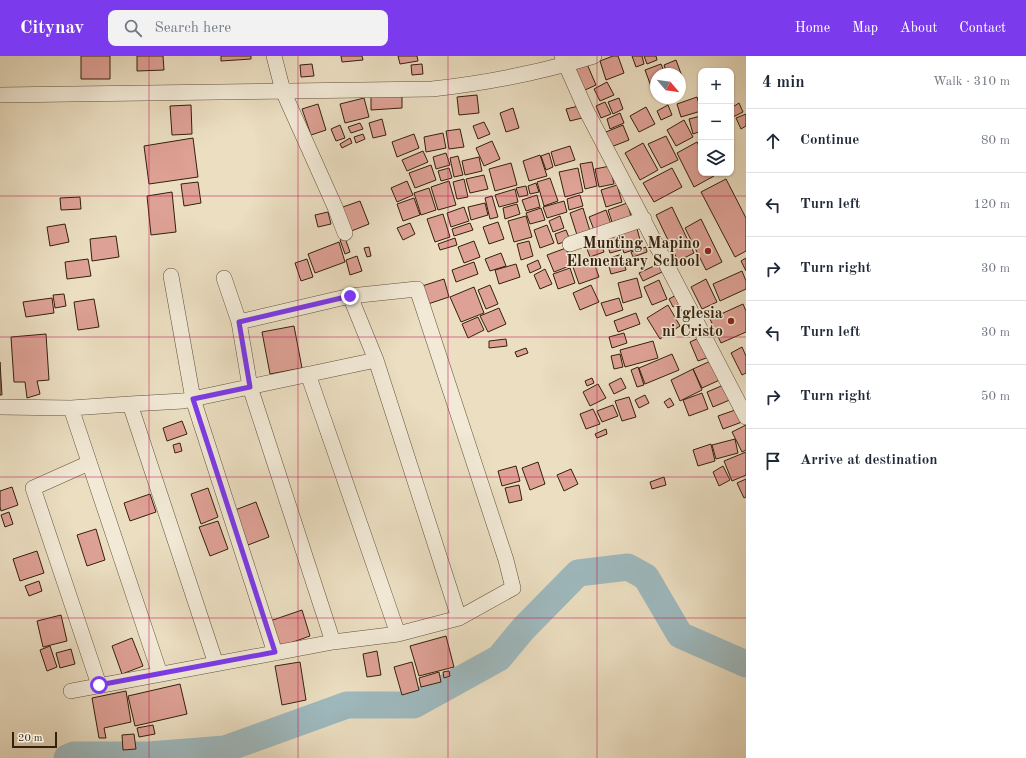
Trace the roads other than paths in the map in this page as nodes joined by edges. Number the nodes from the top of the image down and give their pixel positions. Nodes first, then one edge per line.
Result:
1 (274, 56) edge
2 (594, 56) edge
3 (564, 60) edge
4 (283, 91) junction
5 (0, 95) edge
6 (644, 219) junction
7 (345, 233) dead end
8 (570, 244) dead end
9 (171, 276) dead end
10 (224, 278) dead end
11 (350, 296) junction
12 (239, 322) junction
13 (376, 360) junction
14 (308, 374) junction
15 (250, 387) junction
16 (193, 399) junction
17 (130, 404) junction
18 (0, 407) edge
19 (71, 408) junction
20 (746, 417) edge
21 (89, 463) junction
22 (459, 618) junction
23 (398, 634) junction
24 (333, 642) junction
25 (275, 652) junction
26 (216, 664) junction
27 (160, 674) junction
28 (99, 685) junction
29 (71, 691) dead end

1 - 4 street
2 - 3 street
3 - 4 street
3 - 6 street
4 - 5 street
4 - 7 street
6 - 8 street
6 - 20 street
9 - 16 street
10 - 12 street
11 - 12 street
11 - 13 street
11 - 22 street
12 - 15 street
13 - 14 street
13 - 22 street
14 - 15 street
14 - 23 street
15 - 16 street
15 - 24 street
16 - 17 street
16 - 25 street
17 - 19 street
17 - 26 street
18 - 19 street
19 - 21 street
21 - 27 street
21 - 28 street
22 - 23 street
23 - 24 street
24 - 25 street
25 - 26 street
26 - 27 street
27 - 28 street
28 - 29 street

